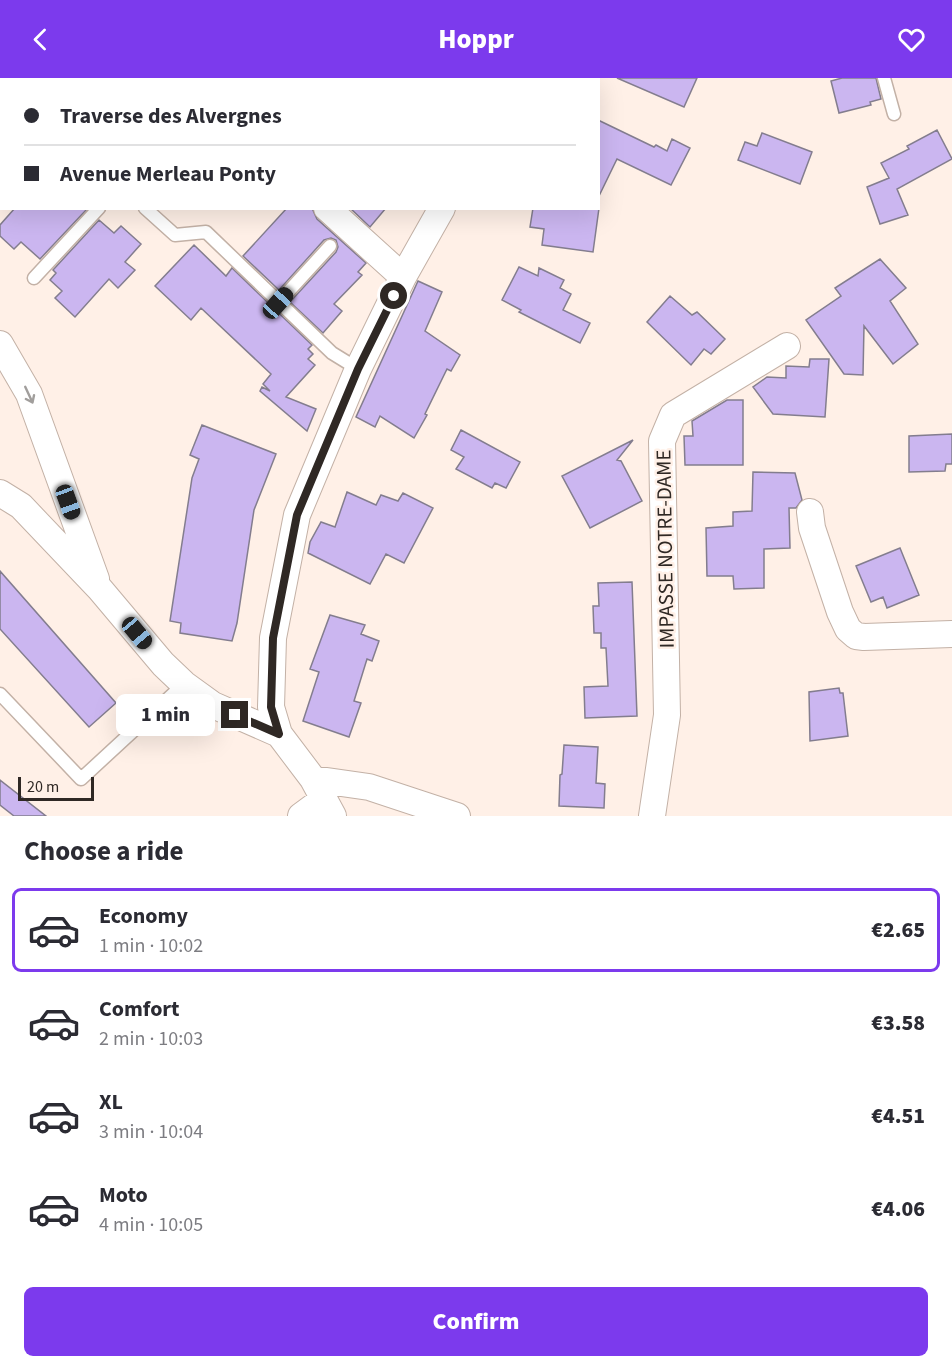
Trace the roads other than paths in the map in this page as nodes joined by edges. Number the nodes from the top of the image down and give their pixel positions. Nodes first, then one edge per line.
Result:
1 (884, 78) edge
2 (894, 114) dead end
3 (97, 210) edge
4 (147, 210) edge
5 (329, 210) edge
6 (441, 210) edge
7 (330, 246) dead end
8 (403, 277) junction
9 (34, 278) dead end
10 (278, 303) junction
11 (786, 346) dead end
12 (1, 349) edge
13 (358, 369) junction
14 (0, 493) edge
15 (810, 512) dead end
16 (99, 588) junction
17 (952, 634) edge
18 (184, 684) junction
19 (0, 694) edge
20 (279, 734) junction
21 (323, 798) edge
22 (301, 816) edge
23 (457, 816) edge
24 (652, 816) edge

1 - 2 lane
3 - 9 lane
4 - 10 lane
5 - 8 street
6 - 8 street
7 - 10 lane
8 - 13 street
10 - 13 lane
11 - 24 street, IMPASSE NOTRE-DAME
12 -> 16 street
13 - 20 street
14 - 16 street
15 - 17 street
16 - 18 street
18 - 19 lane
18 - 20 street
20 - 21 street
21 - 22 street
21 - 23 street

